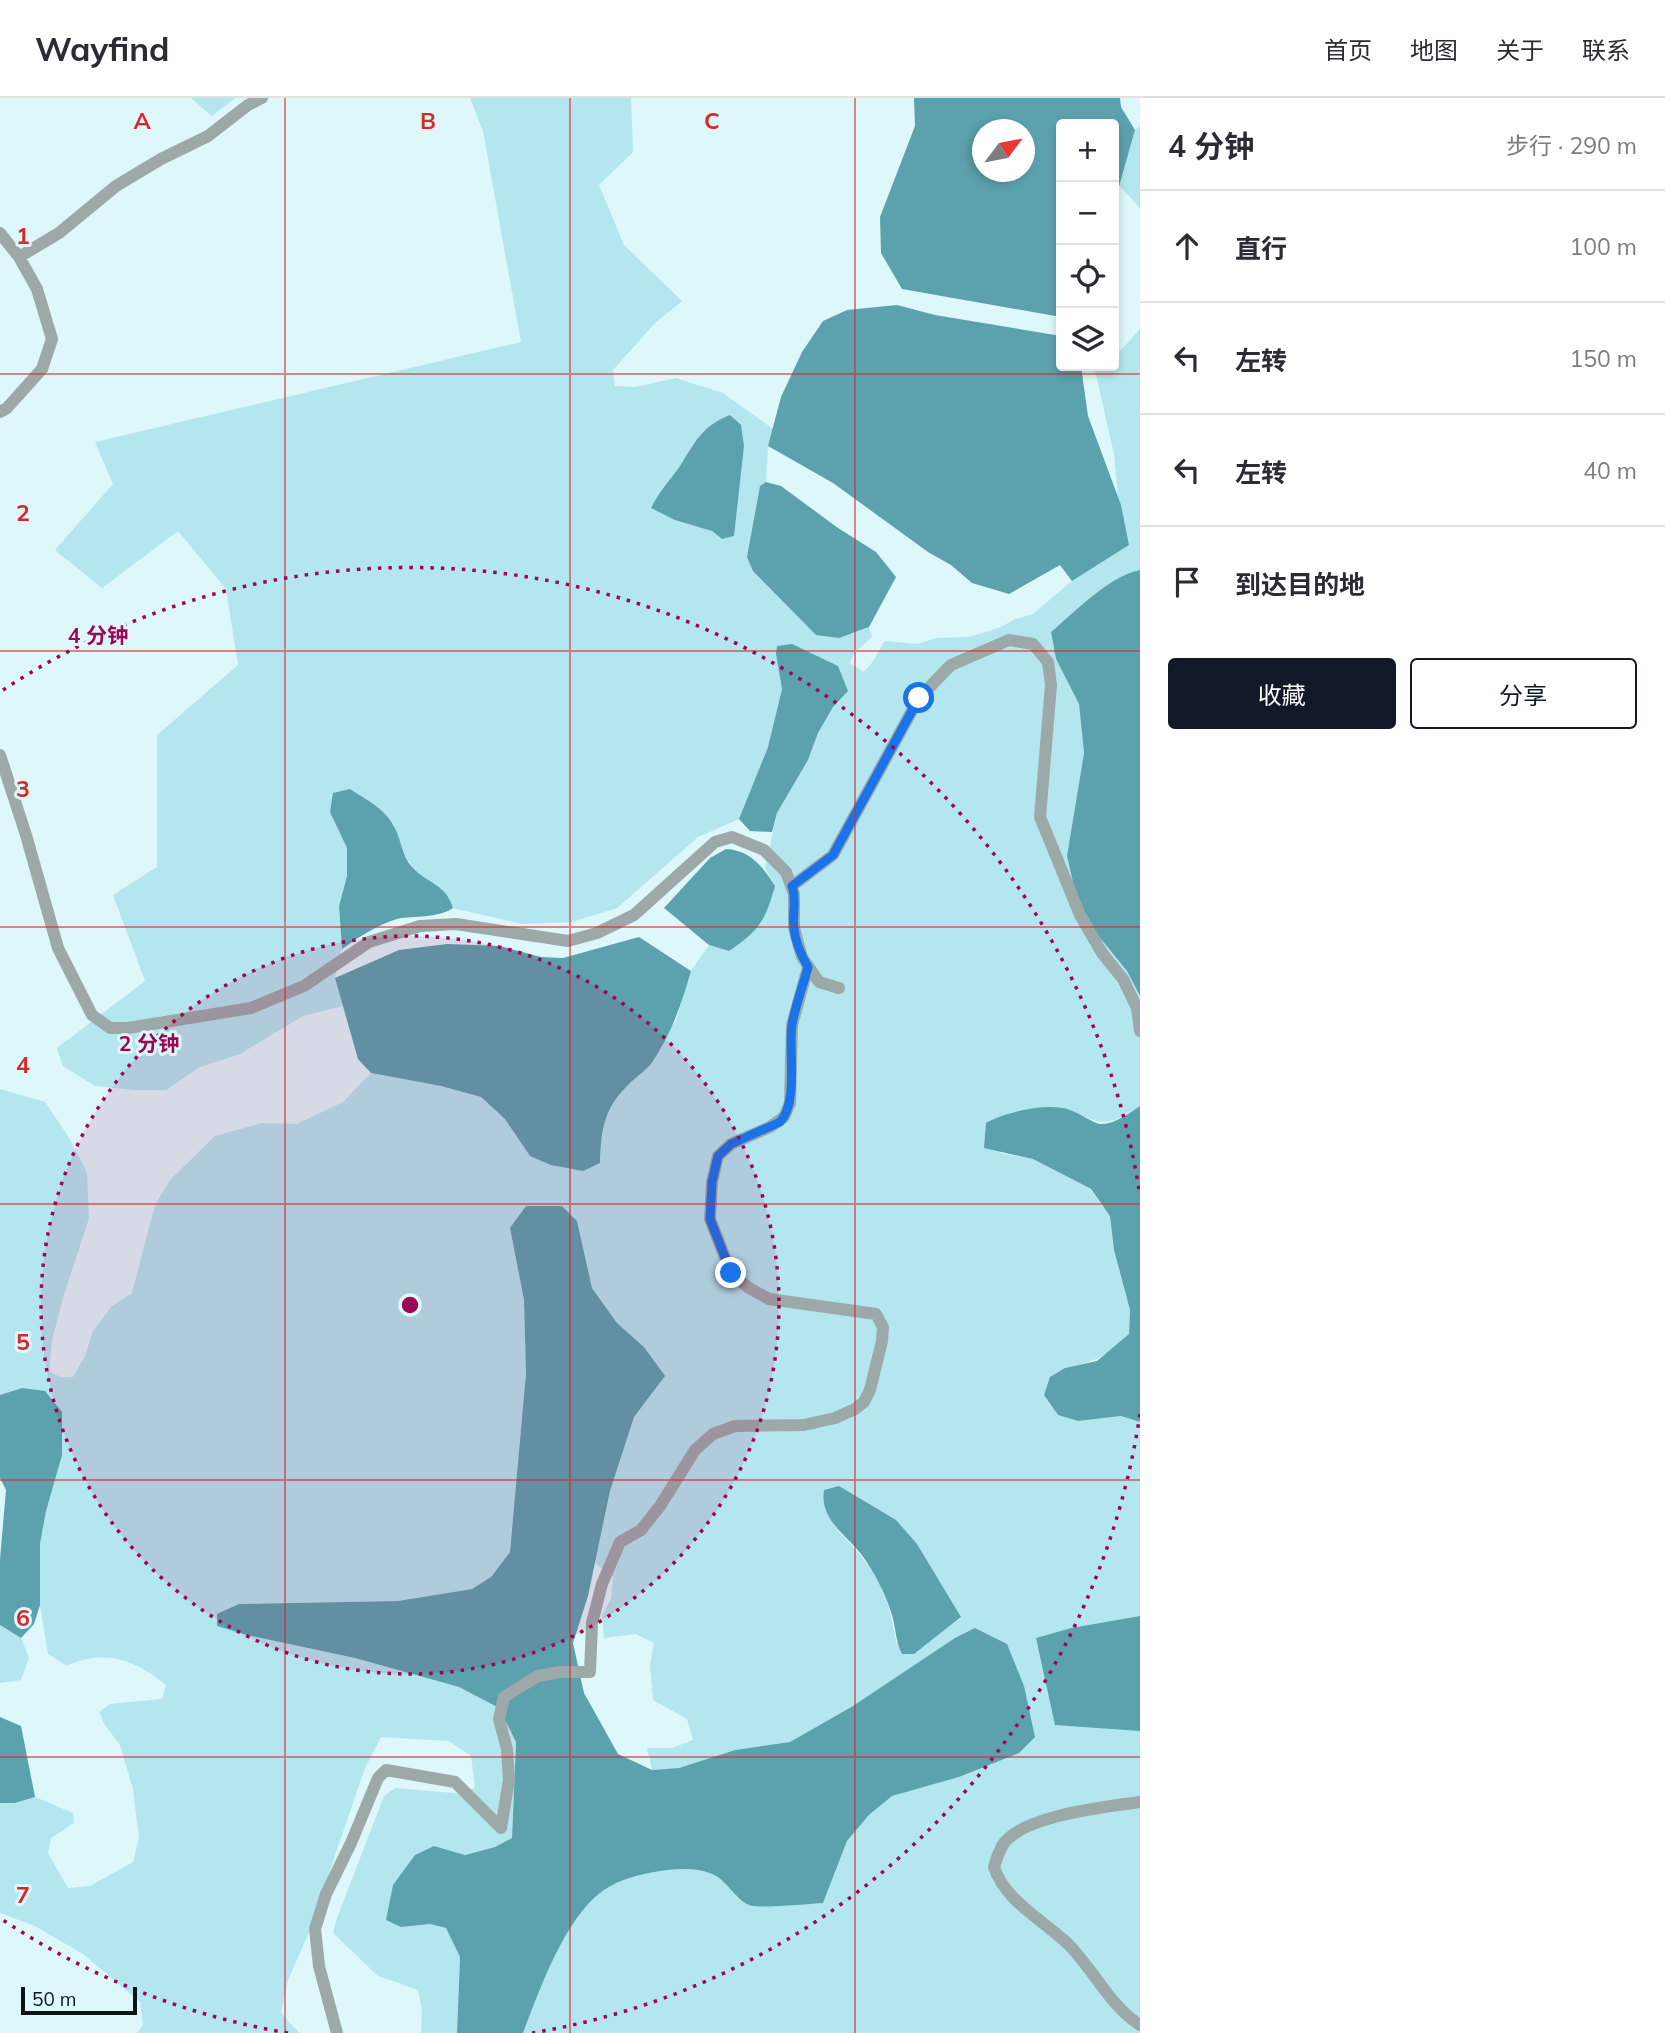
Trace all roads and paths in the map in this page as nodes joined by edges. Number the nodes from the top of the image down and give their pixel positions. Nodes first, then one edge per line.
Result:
1 (262, 98) edge
2 (0, 233) edge
3 (19, 257) junction
4 (0, 412) edge
5 (0, 755) edge
6 (792, 886) junction
7 (808, 967) junction
8 (839, 988) dead end
9 (1140, 1031) edge
10 (1140, 1802) edge
11 (1140, 2025) edge
12 (337, 2033) edge

1 - 3 street
2 - 3 street
3 - 4 street
5 - 6 street
6 - 7 street
6 - 9 street
7 - 8 street
7 - 12 street
10 - 11 street

